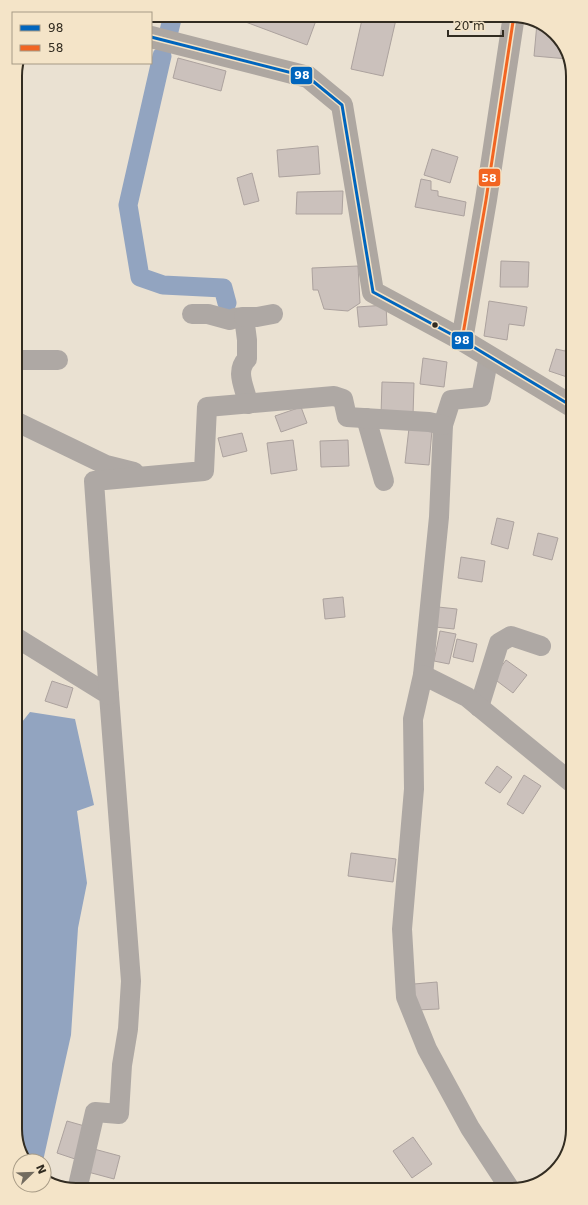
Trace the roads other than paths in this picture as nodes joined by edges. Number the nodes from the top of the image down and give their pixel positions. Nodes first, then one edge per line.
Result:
1 (513, 22) edge
2 (152, 37) edge
3 (197, 314) dead end
4 (273, 314) dead end
5 (244, 317) junction
6 (462, 340) junction
7 (489, 356) junction
8 (22, 360) edge
9 (58, 360) dead end
10 (566, 403) edge
11 (248, 404) junction
12 (366, 418) junction
13 (22, 424) edge
14 (443, 425) junction
15 (152, 476) junction
16 (384, 481) dead end
17 (22, 641) edge
18 (541, 646) dead end
19 (423, 675) junction
20 (109, 695) junction
21 (479, 707) junction
22 (566, 778) edge
23 (79, 1183) edge
24 (506, 1183) edge

1 - 6 main road
2 - 6 main road
3 - 5 street
4 - 5 street
5 - 11 street
6 - 7 main road
7 - 10 main road
7 - 14 street
8 - 9 street
11 - 12 street
11 - 15 street
12 - 14 street
12 - 16 street
13 - 15 street
14 - 19 street
15 - 20 street
17 - 20 street
18 - 21 street
19 - 21 street
19 - 24 street
20 - 23 street
21 - 22 street

